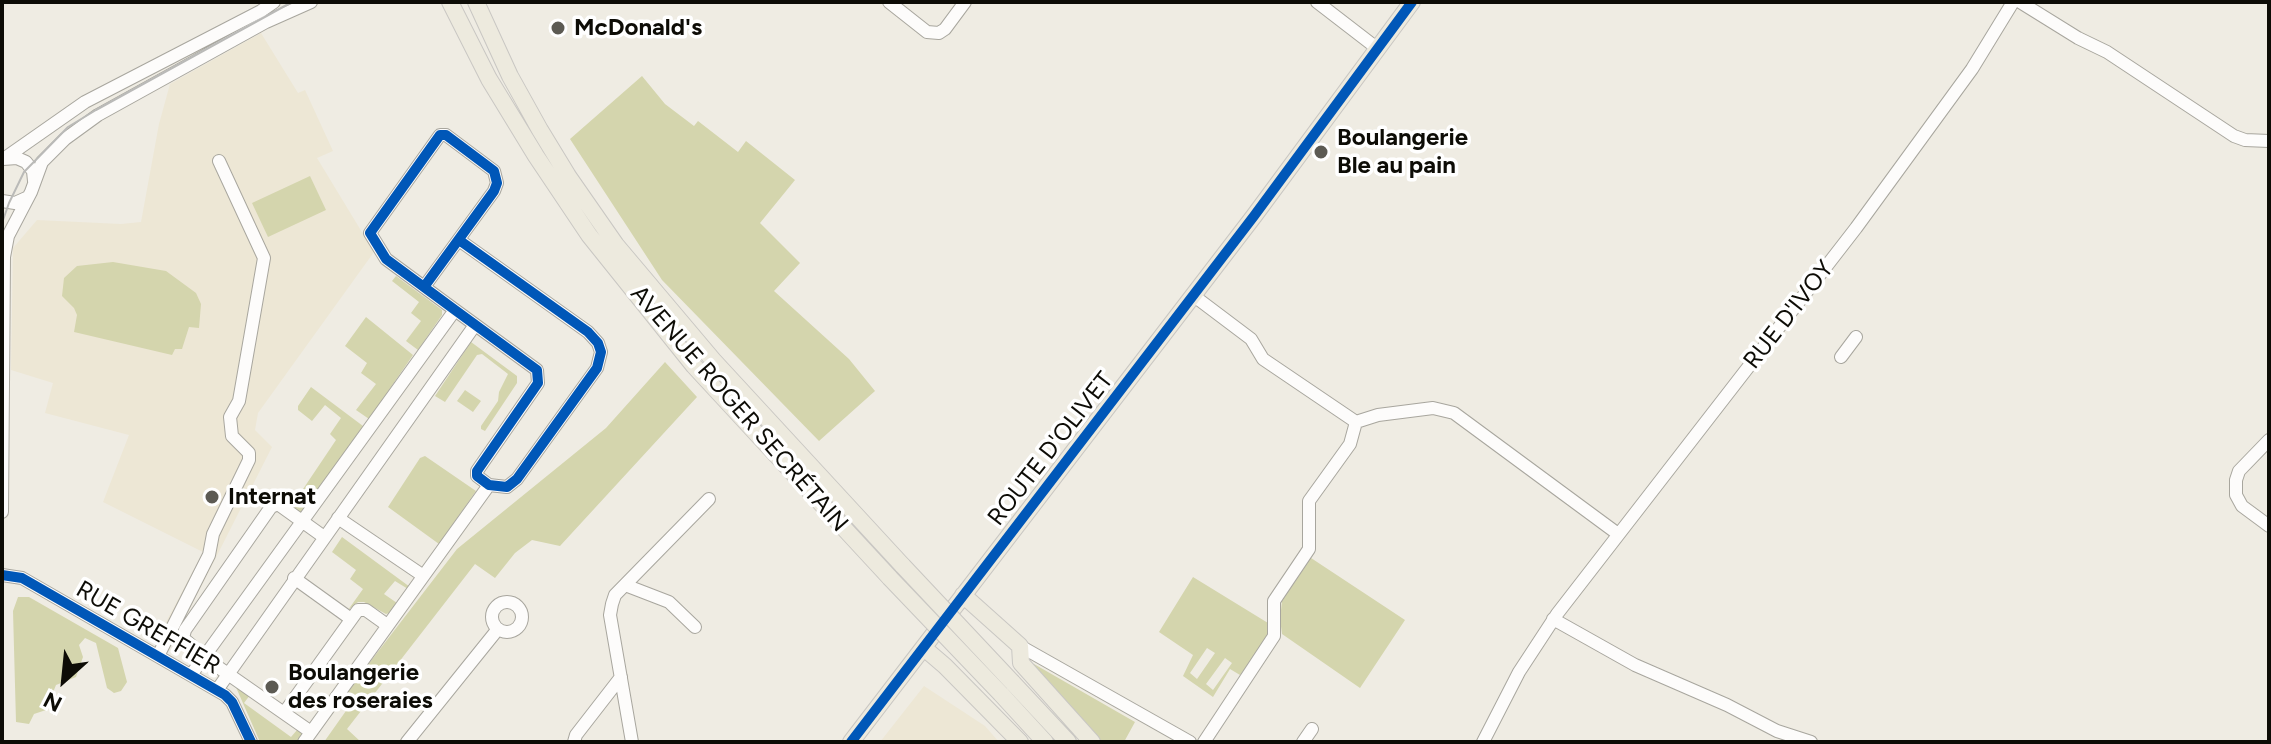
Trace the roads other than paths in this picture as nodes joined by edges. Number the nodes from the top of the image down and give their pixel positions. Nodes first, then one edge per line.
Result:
1 (274, 2) edge
2 (311, 2) edge
3 (450, 2) edge
4 (465, 2) edge
5 (476, 2) edge
6 (889, 2) edge
7 (965, 2) edge
8 (1317, 2) edge
9 (1412, 2) edge
10 (2013, 2) edge
11 (2020, 2) edge
12 (1378, 49) junction
13 (540, 130) junction
14 (2269, 141) edge
15 (4, 159) edge
16 (219, 161) dead end
17 (34, 185) junction
18 (26, 198) junction
19 (2, 201) edge
20 (459, 240) junction
21 (424, 287) junction
22 (1194, 296) junction
23 (455, 310) junction
24 (475, 325) junction
25 (1856, 337) dead end
26 (1841, 357) dead end
27 (1356, 422) junction
28 (2269, 440) edge
29 (360, 443) junction
30 (381, 457) junction
31 (489, 485) junction
32 (709, 499) dead end
33 (2, 512) edge
34 (338, 518) junction
35 (303, 522) junction
36 (2269, 526) edge
37 (1618, 534) junction
38 (324, 537) junction
39 (896, 572) junction
40 (2, 575) edge
41 (422, 575) junction
42 (294, 578) junction
43 (625, 585) junction
44 (963, 595) junction
45 (351, 619) junction
46 (1553, 619) junction
47 (387, 625) junction
48 (695, 627) dead end
49 (498, 629) dead end
50 (1020, 646) junction
51 (924, 648) junction
52 (158, 656) junction
53 (203, 659) junction
54 (227, 674) junction
55 (191, 675) junction
56 (621, 677) junction
57 (1006, 688) junction
58 (217, 690) junction
59 (284, 713) junction
60 (1312, 729) dead end
61 (1775, 736) edge
62 (308, 737) edge
63 (251, 742) edge
64 (407, 742) edge
65 (574, 742) edge
66 (632, 742) edge
67 (851, 742) edge
68 (1020, 742) edge
69 (1045, 742) edge
70 (1068, 742) edge
71 (1092, 742) edge
72 (1190, 742) edge
73 (1204, 742) edge
74 (1303, 742) edge
75 (1483, 742) edge
76 (1811, 742) edge

1 - 15 street
2 - 17 street
3 - 39 main road, AVENUE ROGER SECRÉTAIN
4 - 13 main road
5 - 13 main road, AVENUE ROGER SECRÉTAIN
6 - 7 street
8 - 12 street
9 - 12 main road, ROUTE D'OLIVET
10 - 37 street, RUE D'IVOY
11 - 14 street
12 - 22 main road, ROUTE D'OLIVET
13 - 39 main road, AVENUE ROGER SECRÉTAIN
15 - 17 street
16 - 52 street
17 - 18 street
18 - 19 street
18 - 33 street
20 - 21 street
20 - 21 street
20 - 31 street
21 - 23 street
22 - 27 street
22 - 44 main road, ROUTE D'OLIVET
23 - 24 street
23 - 29 street
24 - 30 street
24 - 31 street
25 - 26 street
27 - 37 street
27 - 73 street
28 - 36 street
29 - 30 street
29 - 35 street
30 - 34 street
31 - 41 street
32 - 43 street
34 - 38 street
34 - 41 street
35 - 38 street
35 - 53 street
35 - 53 street
37 - 46 street, RUE D'IVOY
38 - 42 street
39 - 57 main road, AVENUE ROGER SECRÉTAIN, bridge
40 - 52 street, RUE GREFFIER
41 - 47 street
42 - 45 street
42 - 54 street
43 - 48 street
43 - 56 street
44 - 50 main road
44 - 51 main road, ROUTE D'OLIVET
45 - 47 street
45 - 59 street
46 - 61 street
46 - 75 street, RUE D'IVOY
47 - 62 street
49 - 64 street
50 - 71 main road
50 - 72 street
51 - 67 main road, ROUTE D'OLIVET
51 - 68 main road
52 - 55 street, RUE GREFFIER
53 - 54 street
53 - 55 street
54 - 58 street
54 - 59 street
55 - 58 street, RUE GREFFIER
56 - 65 street
56 - 66 street
57 - 69 main road, AVENUE ROGER SECRÉTAIN
57 - 70 main road, AVENUE ROGER SECRÉTAIN
58 - 63 street, RUE GREFFIER
59 - 62 street
60 - 74 street
61 - 76 street

